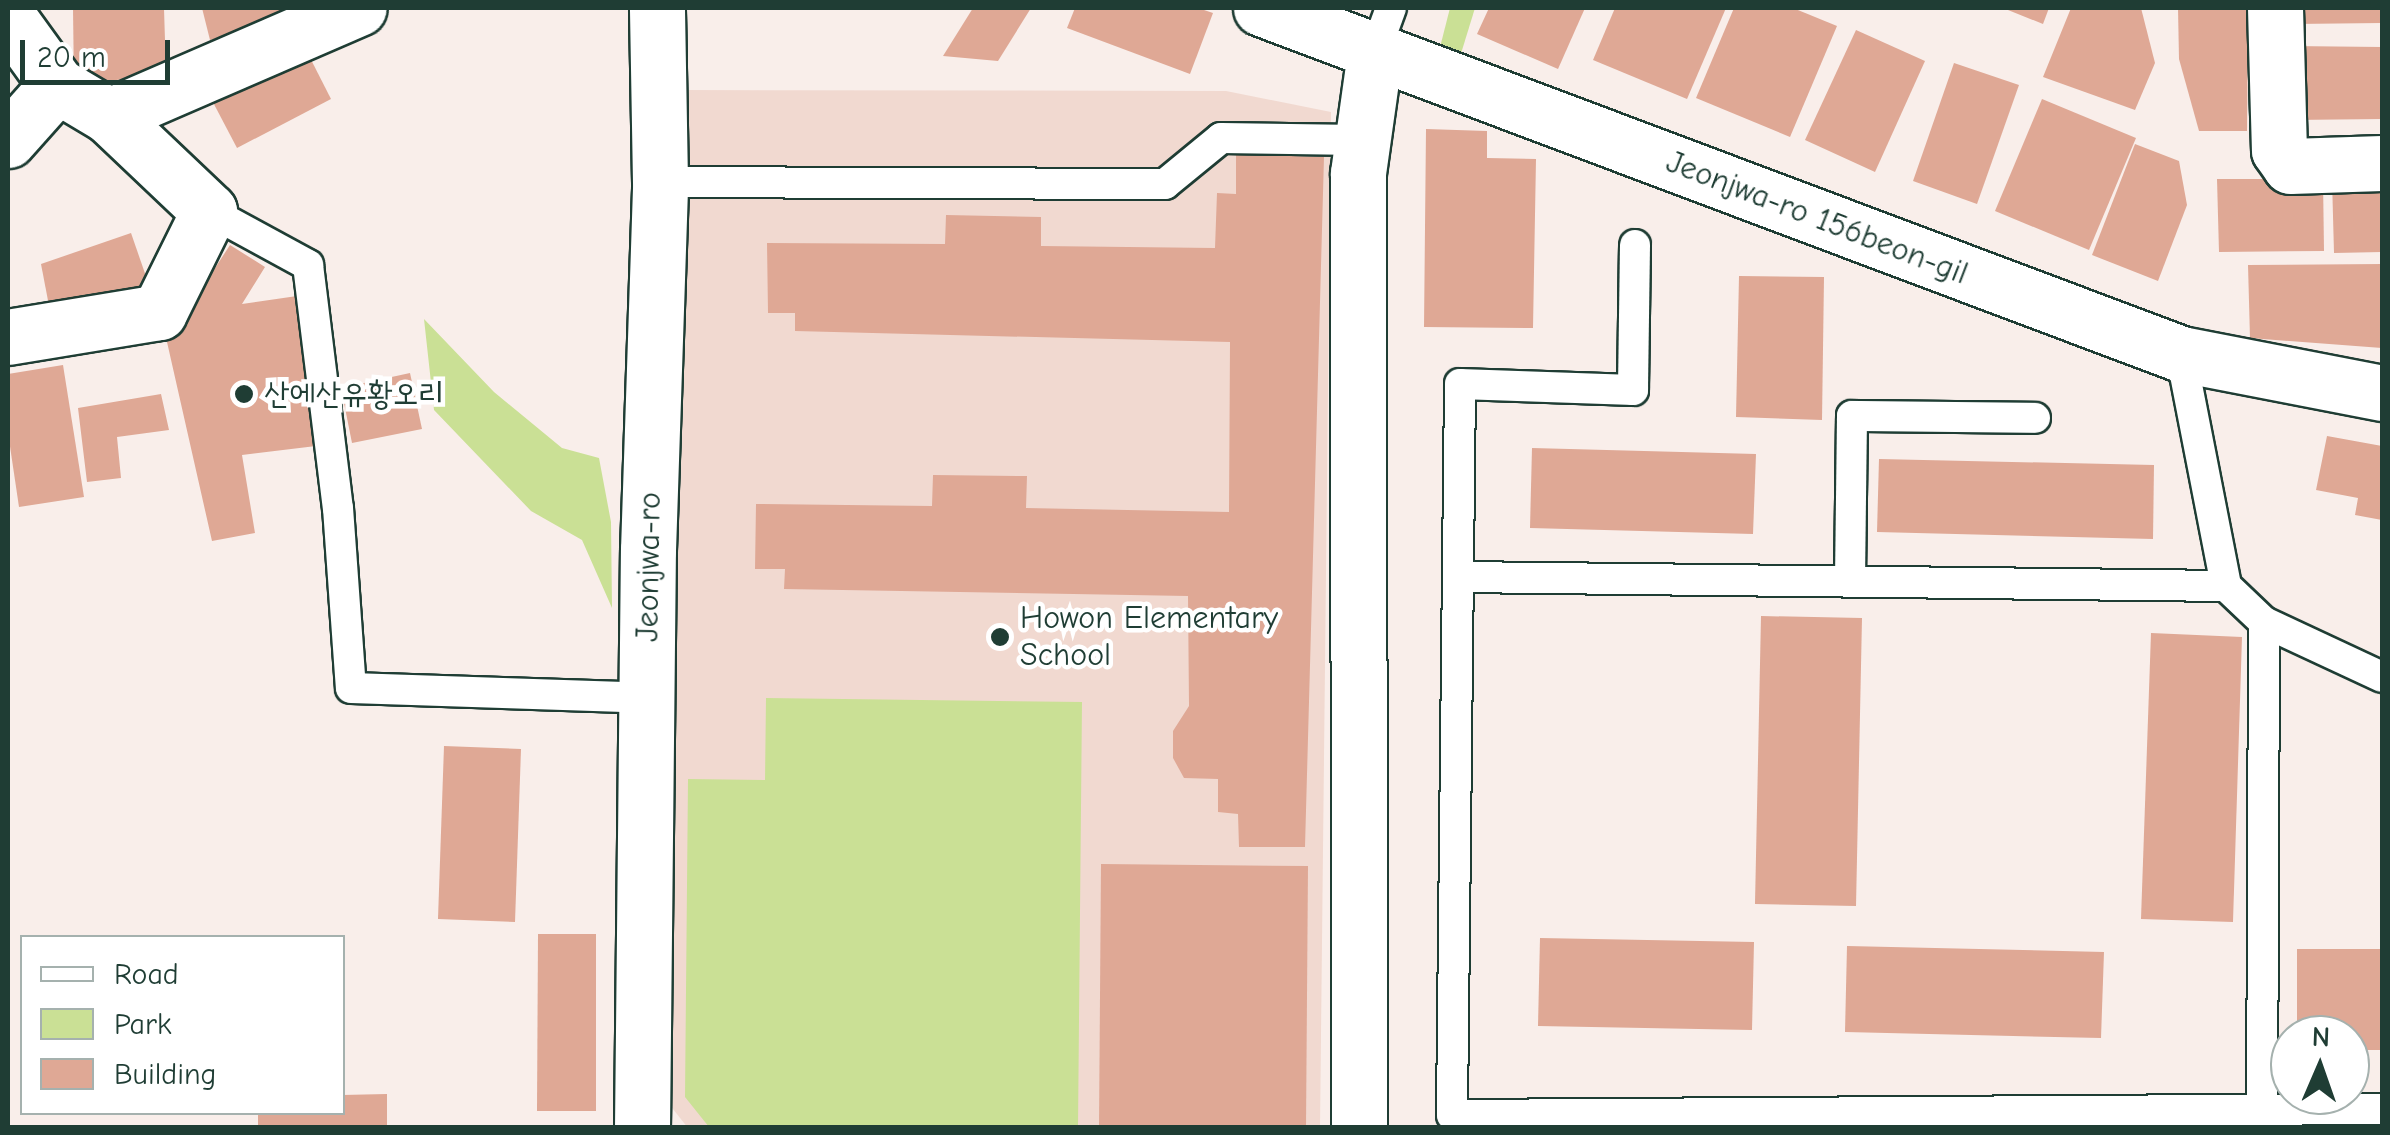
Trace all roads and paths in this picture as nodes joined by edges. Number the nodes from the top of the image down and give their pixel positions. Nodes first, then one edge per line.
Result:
1 (359, 8) edge
2 (657, 8) edge
3 (1261, 8) edge
4 (2275, 8) edge
5 (8, 17) edge
6 (1383, 30) edge
7 (57, 85) junction
8 (110, 116) junction
9 (8, 140) edge
10 (1359, 140) junction
11 (2382, 164) edge
12 (660, 182) junction
13 (209, 211) junction
14 (1635, 245) dead end
15 (8, 337) edge
16 (2181, 354) junction
17 (2382, 393) edge
18 (2035, 418) dead end
19 (1458, 577) junction
20 (1850, 580) junction
21 (2226, 586) junction
22 (2264, 622) junction
23 (2382, 678) edge
24 (647, 698) junction
25 (2382, 1109) edge
26 (2262, 1119) edge
27 (642, 1128) edge
28 (1359, 1128) edge

1 - 8 street
2 - 12 street, Jeonjwa-ro
3 - 6 street, Jeonjwa-ro 156beon-gil
4 - 11 street
5 - 7 street
6 - 10 street
6 - 16 street, Jeonjwa-ro 156beon-gil
7 - 8 street
7 - 9 street
8 - 13 street
10 - 12 lane
10 - 28 street
12 - 24 street, Jeonjwa-ro
13 - 15 street
13 - 24 lane
14 - 19 lane
16 - 17 street, Jeonjwa-ro 156beon-gil
16 - 21 lane
18 - 20 lane
19 - 20 lane
19 - 26 lane
20 - 21 lane
21 - 22 lane
22 - 23 lane
22 - 26 lane
24 - 27 street, Jeonjwa-ro
25 - 26 lane

